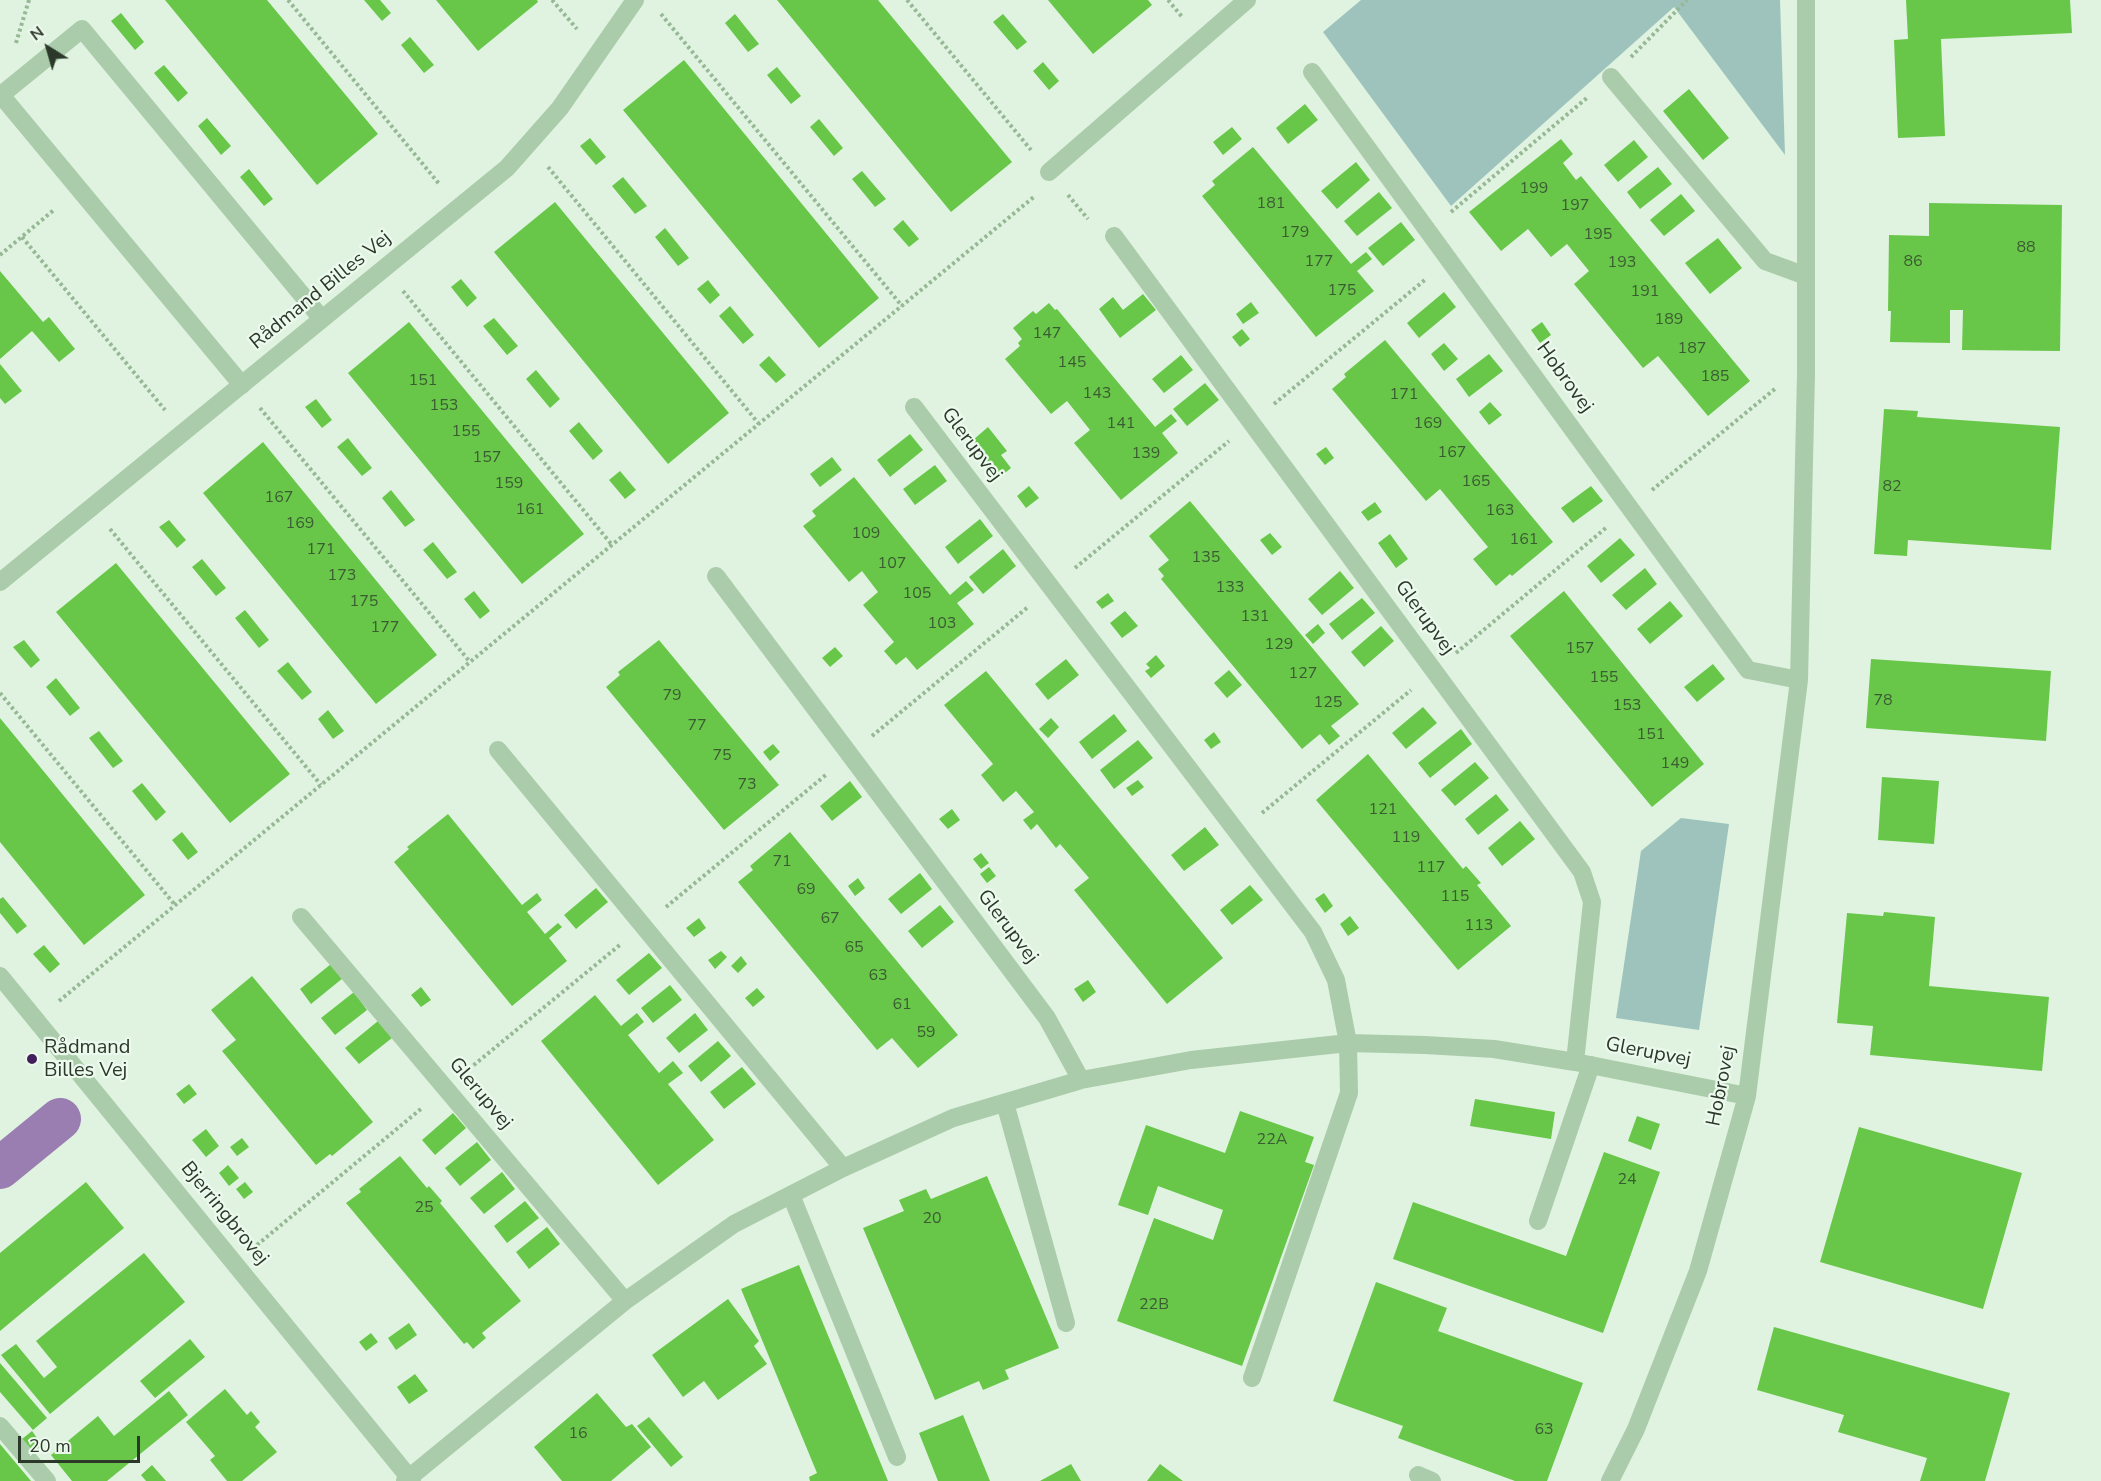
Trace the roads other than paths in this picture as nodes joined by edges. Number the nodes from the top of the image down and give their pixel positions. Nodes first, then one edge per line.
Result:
1 (634, 0) edge
2 (1247, 0) edge
3 (1806, 0) edge
4 (1312, 72) dead end
5 (1611, 77) road end
6 (1049, 172) road end
7 (1114, 236) road end
8 (1806, 276) junction
9 (322, 319) junction
10 (242, 385) junction
11 (914, 407) dead end
12 (716, 576) dead end
13 (0, 582) edge
14 (1799, 680) junction
15 (498, 750) dead end
16 (301, 917) dead end
17 (0, 976) edge
18 (1348, 1044) junction
19 (1583, 1064) junction
20 (1080, 1080) junction
21 (1748, 1096) junction
22 (1005, 1103) junction
23 (843, 1168) junction
24 (791, 1195) junction
25 (1538, 1221) dead end
26 (625, 1301) junction
27 (1066, 1323) dead end
28 (1252, 1378) dead end
29 (0, 1426) edge
30 (897, 1456) dead end
31 (409, 1480) edge
32 (47, 1481) edge
33 (1610, 1481) edge

1 - 9 street, Rådmand Billes Vej
2 - 6 street
3 - 8 street, Hobrovej
4 - 14 street, Hobrovej
5 - 8 street
7 - 19 street, Glerupvej
8 - 14 street, Hobrovej
9 - 10 street, Rådmand Billes Vej
9 - 10 street
10 - 13 street, Rådmand Billes Vej
11 - 18 street, Glerupvej
12 - 20 street, Glerupvej
14 - 21 street, Hobrovej
15 - 23 street
16 - 26 street, Glerupvej
17 - 31 street, Bjerringbrovej
18 - 19 street, Glerupvej
18 - 20 street, Glerupvej
18 - 28 street
19 - 21 street, Glerupvej
19 - 25 street
20 - 22 street, Glerupvej
21 - 33 street, Hobrovej
22 - 23 street, Glerupvej
22 - 27 street
23 - 24 street, Glerupvej
24 - 26 street, Glerupvej
24 - 30 street
26 - 31 street, Glerupvej
29 - 32 street

